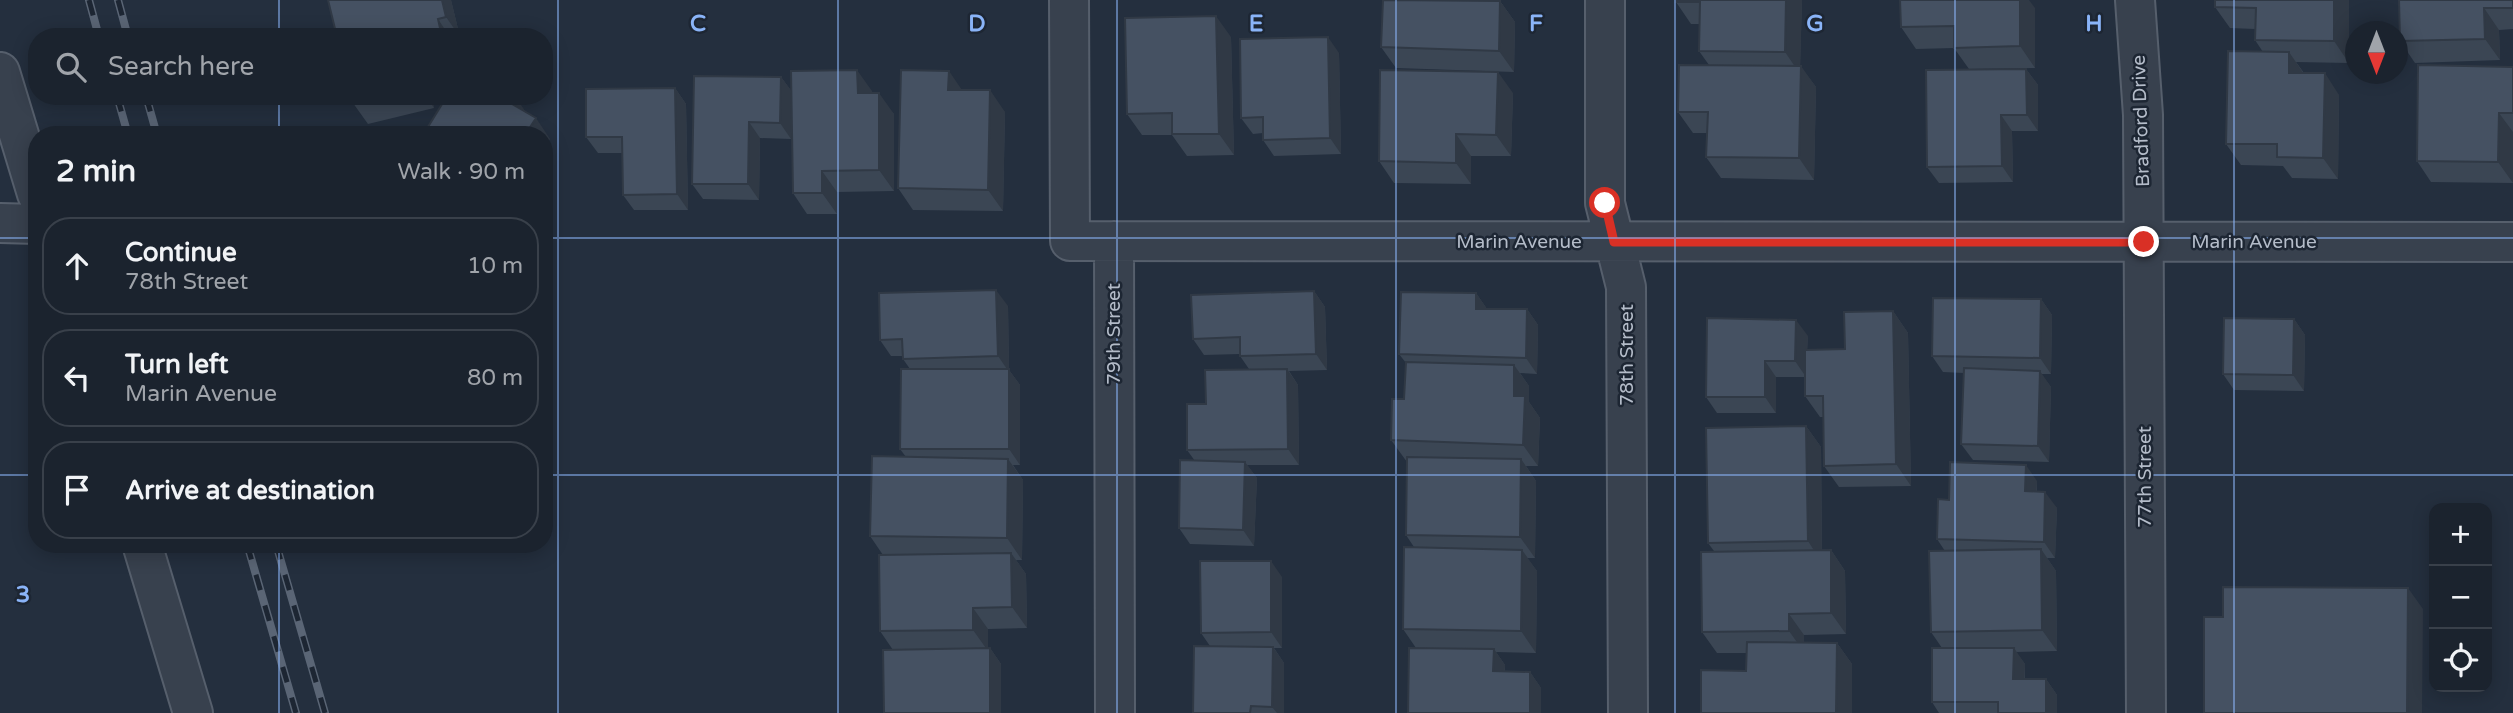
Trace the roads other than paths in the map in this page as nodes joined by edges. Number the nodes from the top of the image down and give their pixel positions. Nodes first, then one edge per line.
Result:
1 (1069, 0) edge
2 (1605, 0) edge
3 (2134, 0) edge
4 (0, 72) edge
5 (28, 164) edge
6 (0, 223) edge
7 (28, 224) edge
8 (1114, 241) junction
9 (1614, 242) junction
10 (2144, 242) junction
11 (2513, 243) edge
12 (145, 553) edge
13 (193, 713) edge
14 (1115, 713) edge
15 (1628, 713) edge
16 (2146, 713) edge

1 - 8 street
2 - 9 street, 78th Street
3 - 10 street, Bradford Drive
4 - 5 street
6 - 7 street
8 - 9 street, Marin Avenue
8 - 14 street, 79th Street
9 - 10 street, Marin Avenue
9 - 15 street, 78th Street
10 - 11 street, Marin Avenue
10 - 16 street, 77th Street
12 - 13 street

